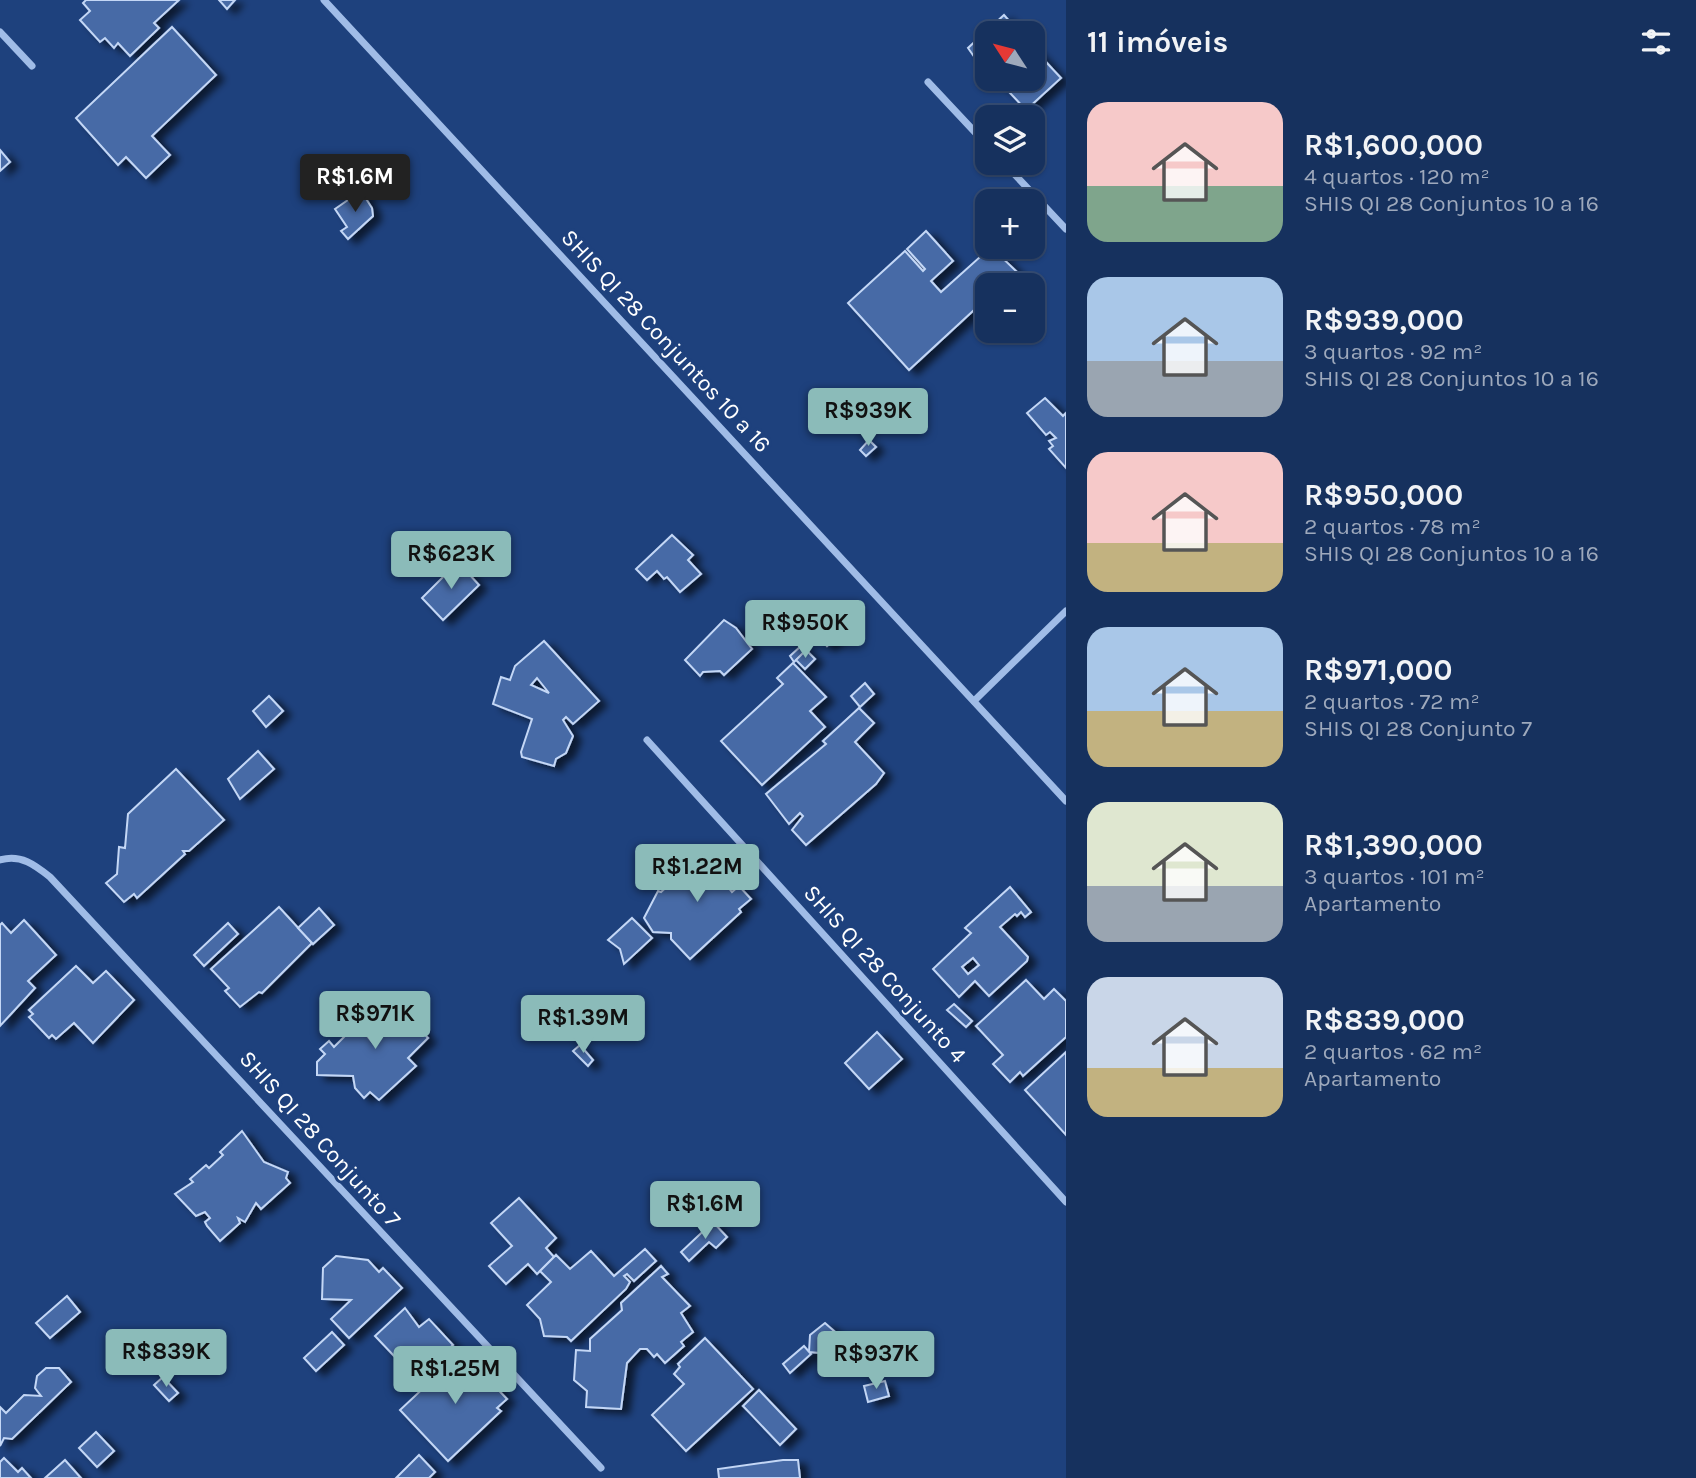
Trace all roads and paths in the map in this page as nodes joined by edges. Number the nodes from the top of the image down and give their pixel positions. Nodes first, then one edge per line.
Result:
1 (324, 0) edge
2 (0, 32) edge
3 (32, 66) dead end
4 (928, 82) dead end
5 (975, 132) edge
6 (1015, 175) edge
7 (1066, 229) edge
8 (1066, 611) edge
9 (974, 702) junction
10 (647, 740) dead end
11 (1066, 801) edge
12 (0, 860) edge
13 (1066, 1202) edge
14 (601, 1468) dead end

1 - 9 street, SHIS QI 28 Conjuntos 10 a 16
2 - 3 street
4 - 5 street
6 - 7 street
8 - 9 street
9 - 11 street, SHIS QI 28 Conjuntos 10 a 16
10 - 13 street, SHIS QI 28 Conjunto 4
12 - 14 street, SHIS QI 28 Conjunto 7

